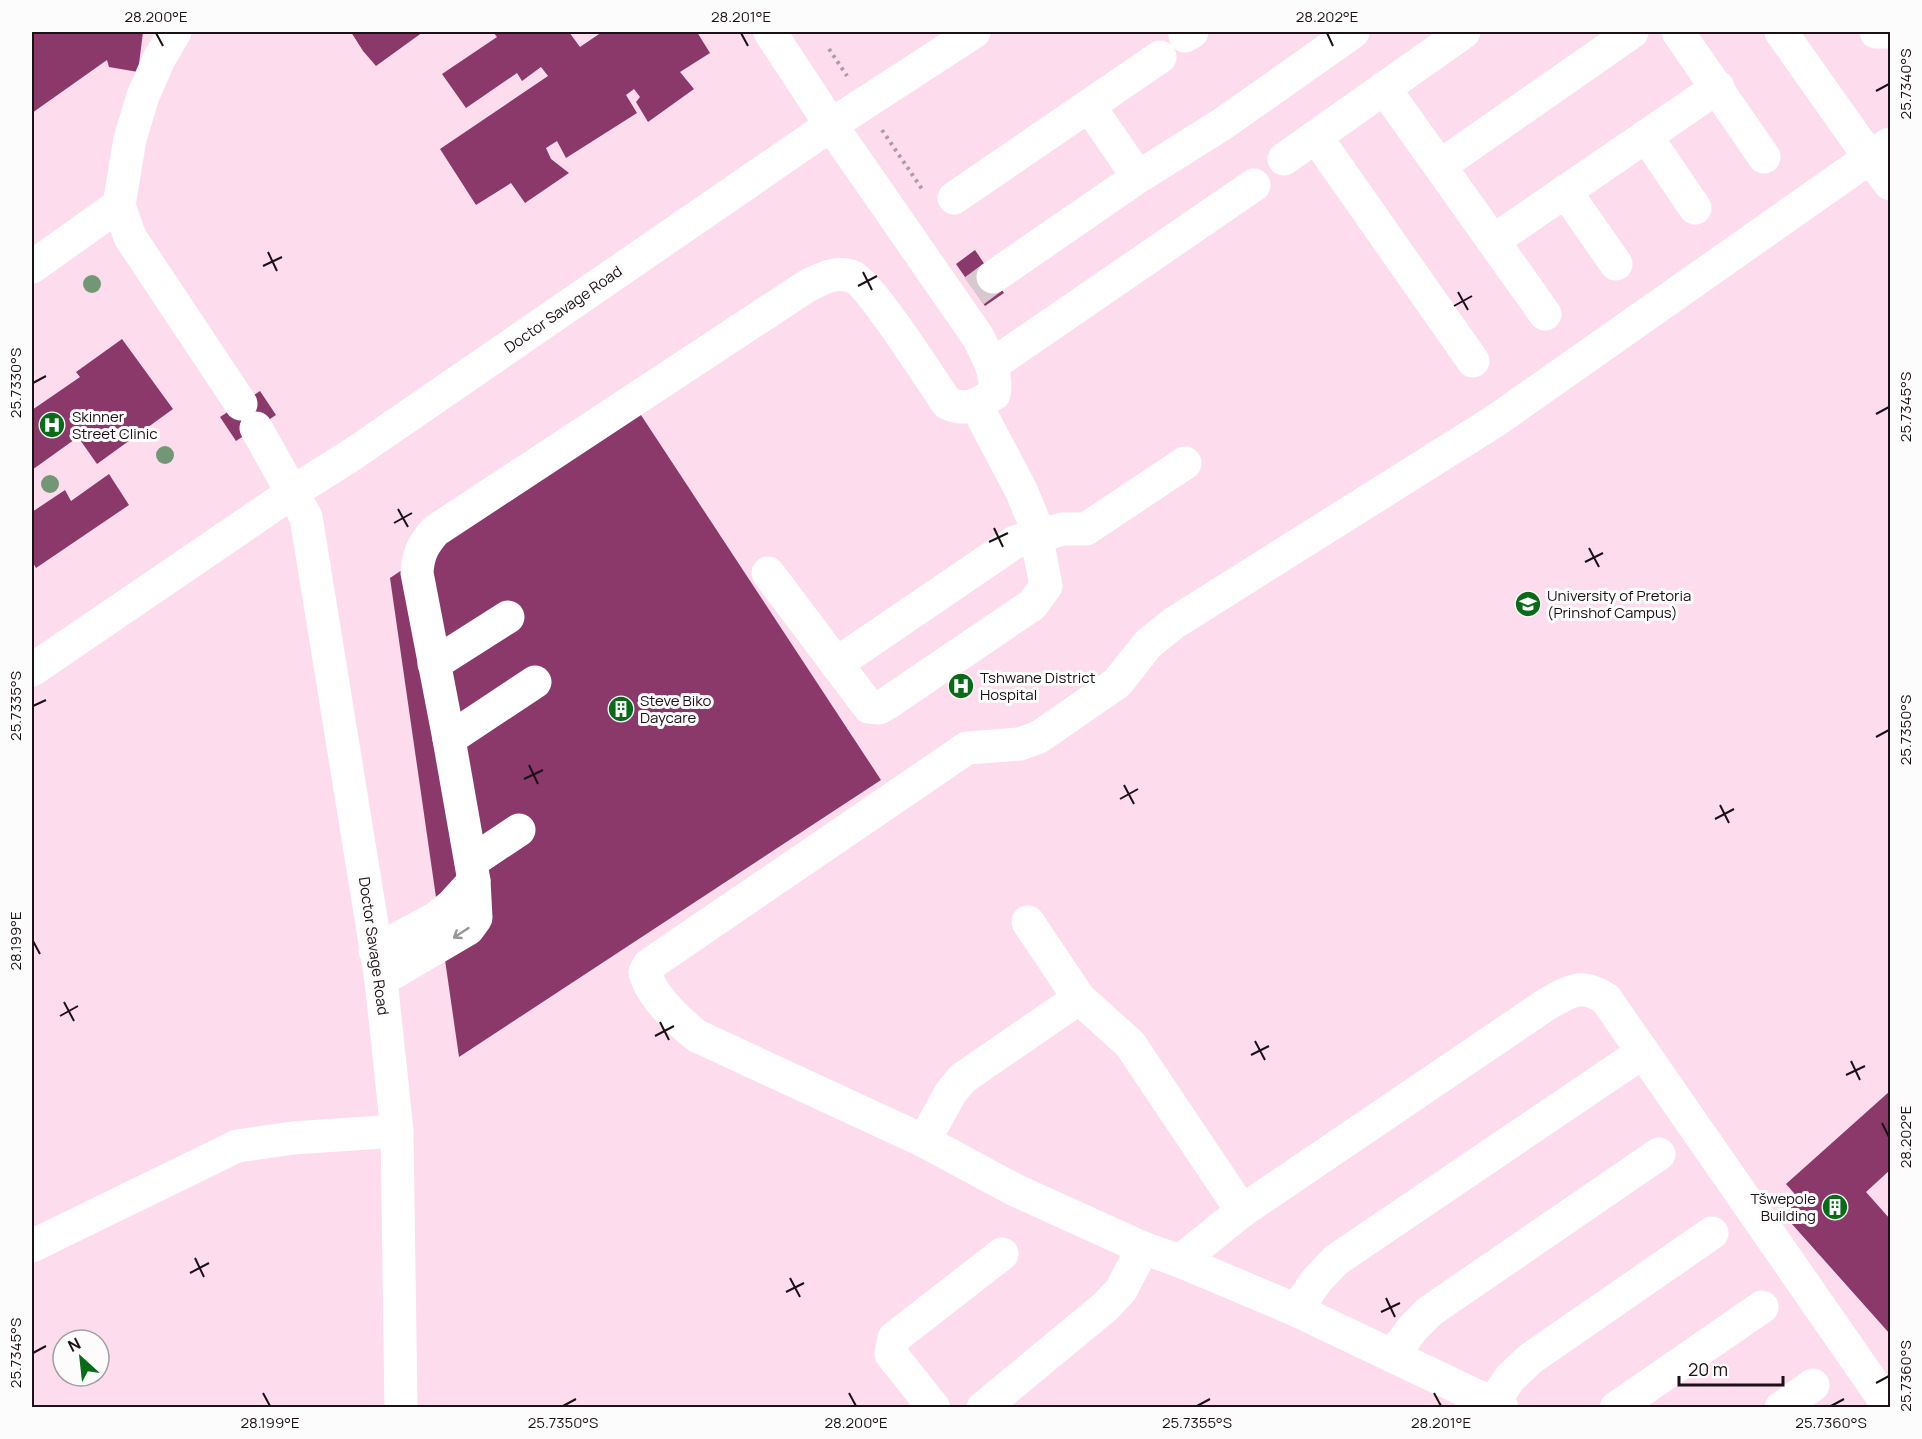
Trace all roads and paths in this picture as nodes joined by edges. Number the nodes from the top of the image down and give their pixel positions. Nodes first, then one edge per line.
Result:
1 (175, 32) edge
2 (770, 32) edge
3 (974, 32) edge
4 (1353, 32) edge
5 (1464, 32) edge
6 (1632, 32) edge
7 (1678, 32) edge
8 (1781, 32) edge
9 (1806, 32) edge
10 (1876, 32) edge
11 (1890, 32) edge
12 (829, 49) dead end
13 (1160, 57) dead end
14 (1718, 87) junction
15 (1384, 88) junction
16 (864, 103) junction
17 (1089, 106) junction
18 (831, 124) junction
19 (1646, 136) junction
20 (1316, 137) junction
21 (1883, 149) edge
22 (1764, 156) dead end
23 (1284, 159) dead end
24 (1440, 166) junction
25 (1138, 177) junction
26 (1890, 184) edge
27 (1254, 185) dead end
28 (1565, 191) junction
29 (939, 195) joint
30 (119, 205) junction
31 (1695, 208) dead end
32 (1493, 241) junction
33 (1616, 264) dead end
34 (32, 267) edge
35 (974, 291) junction
36 (1545, 314) dead end
37 (1473, 361) dead end
38 (992, 365) junction
39 (976, 405) junction
40 (1185, 463) dead end
41 (293, 492) junction
42 (1037, 536) junction
43 (768, 573) dead end
44 (508, 617) dead end
45 (434, 664) junction
46 (836, 664) junction
47 (32, 670) edge
48 (535, 682) dead end
49 (449, 739) junction
50 (519, 830) dead end
51 (472, 872) junction
52 (1028, 922) dead end
53 (378, 966) junction
54 (1079, 998) junction
55 (1643, 1052) junction
56 (398, 1131) junction
57 (924, 1142) junction
58 (1659, 1154) dead end
59 (1242, 1211) junction
60 (1712, 1233) dead end
61 (32, 1246) edge
62 (1143, 1248) junction
63 (1002, 1254) dead end
64 (1180, 1261) junction
65 (1762, 1307) dead end
66 (1296, 1310) junction
67 (1392, 1356) junction
68 (1813, 1385) dead end
69 (1498, 1406) edge
70 (401, 1407) edge
71 (934, 1407) edge
72 (983, 1407) edge
73 (1616, 1407) edge
74 (1781, 1407) edge
75 (1890, 1407) edge

1 - 30 street, Doctor Savage Road
2 - 18 street
3 - 16 street, Doctor Savage Road
4 - 25 street
5 - 15 street
6 - 24 street
7 - 14 street
8 - 21 street
9 - 21 street
10 - 11 street
12 - 16 path
13 - 17 street
14 - 19 street
14 - 22 street
15 - 20 street
15 - 24 street
16 - 18 street, Doctor Savage Road
16 - 29 path
17 - 25 street
17 - 29 street
18 - 35 street
18 - 41 street, Doctor Savage Road
19 - 28 street
19 - 31 street
20 - 23 street
20 - 37 street
21 - 26 street
21 - 57 street
24 - 32 street
25 - 35 street
27 - 38 street
28 - 32 street
28 - 33 street
30 - 34 street
30 - 41 street, Doctor Savage Road
32 - 36 street
35 - 38 street
38 - 39 street
39 - 42 street
39 - 45 street
40 - 42 street
41 - 47 street, Doctor Savage Road
41 - 53 street, Doctor Savage Road
42 - 46 street
42 - 46 street
43 - 46 street
44 - 45 street
45 - 49 street
48 - 49 street
49 - 51 street
50 - 51 street
51 - 53 street
52 - 54 street
53 - 56 street, Doctor Savage Road
54 - 57 street
54 - 59 street
55 - 59 street
55 - 66 street
55 - 75 street
56 - 61 street
56 - 70 street, Doctor Savage Road
57 - 62 street
58 - 67 street
59 - 64 street
60 - 69 street
62 - 64 street
62 - 72 street
63 - 71 street
64 - 66 street
65 - 73 street
66 - 67 street
67 - 69 street
68 - 74 street

